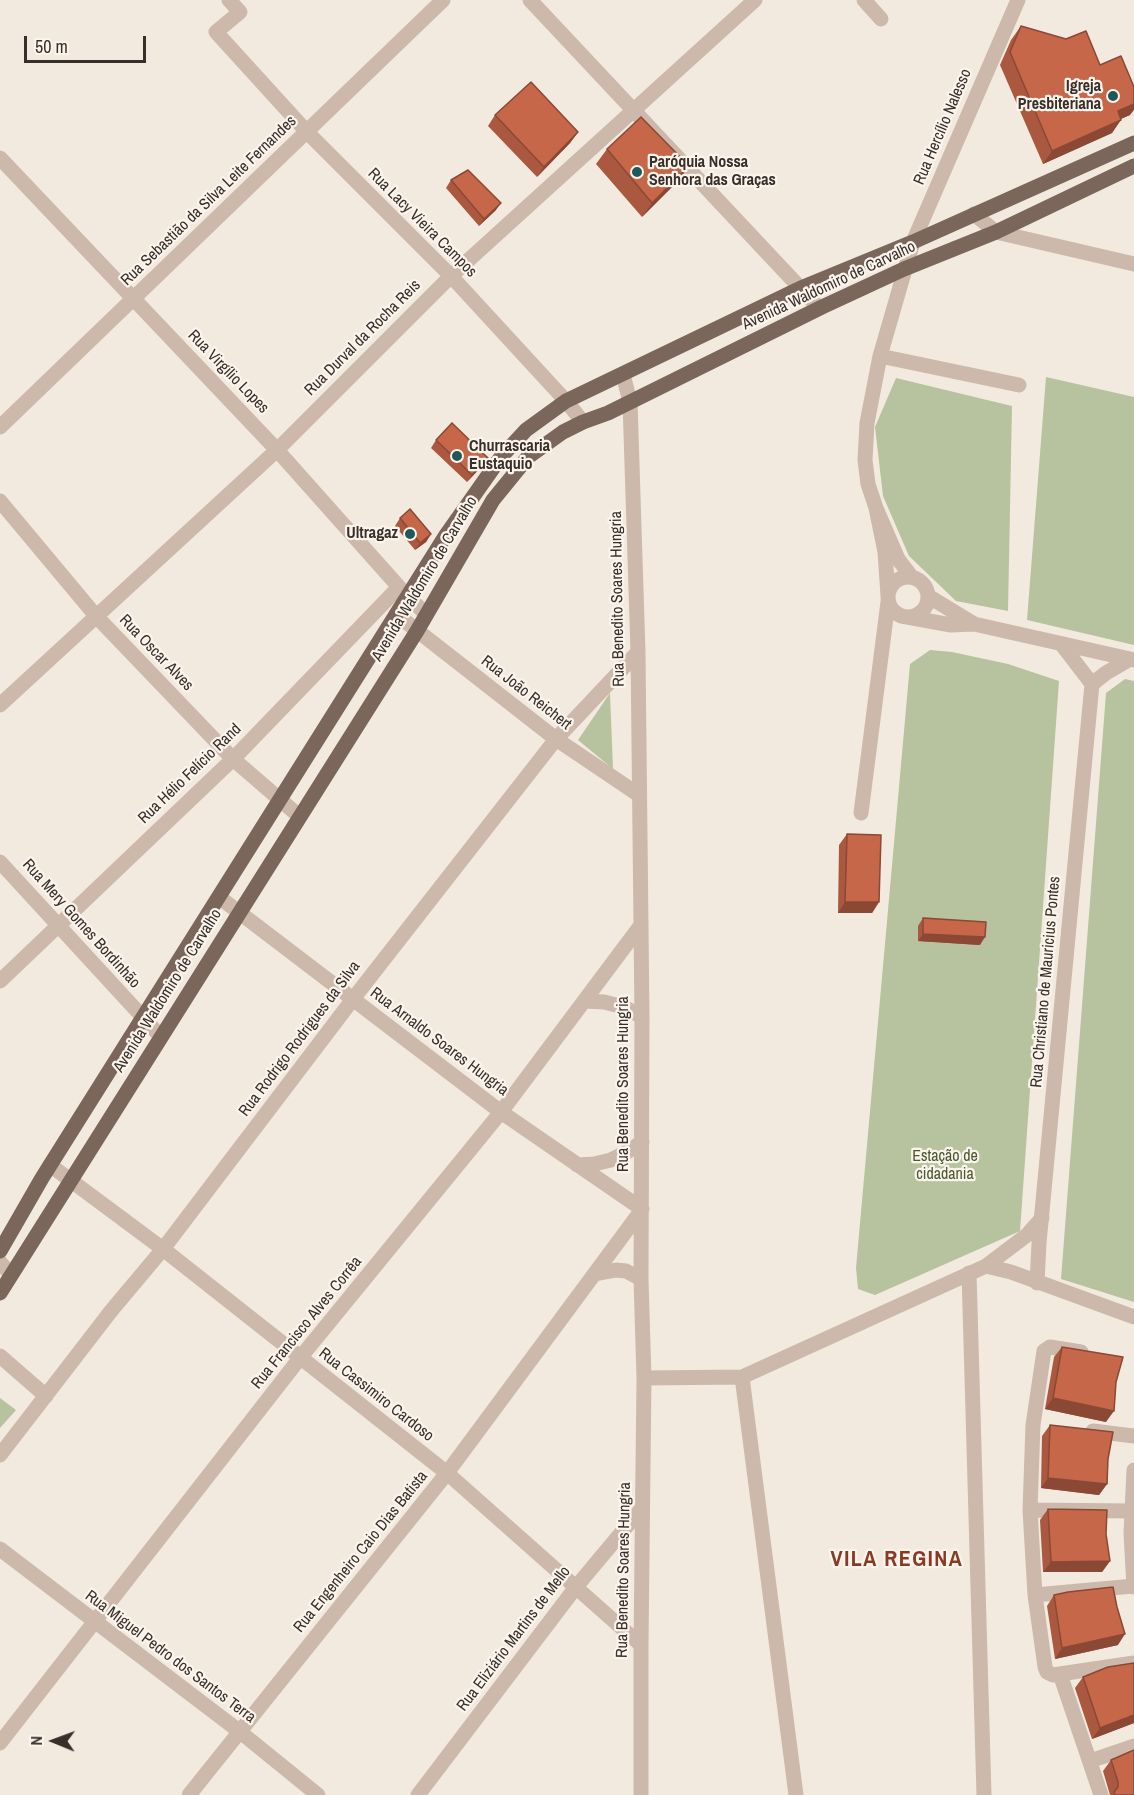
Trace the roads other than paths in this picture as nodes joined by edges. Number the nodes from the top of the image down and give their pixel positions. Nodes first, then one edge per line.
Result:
1 (229, 0) edge
2 (443, 0) edge
3 (530, 0) edge
4 (755, 0) edge
5 (864, 0) edge
6 (1018, 0) edge
7 (881, 19) dead end
8 (634, 110) junction
9 (307, 132) junction
10 (1134, 143) edge
11 (0, 158) edge
12 (1134, 166) edge
13 (974, 214) junction
14 (996, 232) junction
15 (913, 242) junction
16 (1134, 264) edge
17 (904, 269) junction
18 (451, 276) junction
19 (801, 288) junction
20 (134, 299) junction
21 (819, 308) junction
22 (880, 356) junction
23 (623, 374) junction
24 (1019, 385) dead end
25 (566, 401) junction
26 (630, 402) junction
27 (583, 422) junction
28 (0, 428) edge
29 (277, 450) junction
30 (0, 501) edge
31 (876, 508) junction
32 (911, 576) junction
33 (403, 592) junction
34 (928, 596) junction
35 (888, 599) junction
36 (396, 614) junction
37 (426, 614) junction
38 (96, 616) junction
39 (907, 617) junction
40 (974, 624) junction
41 (417, 631) junction
42 (1062, 645) junction
43 (638, 652) junction
44 (1132, 660) edge
45 (1092, 684) junction
46 (0, 705) edge
47 (556, 739) junction
48 (233, 759) junction
49 (639, 795) junction
50 (279, 800) junction
51 (861, 813) dead end
52 (299, 816) junction
53 (0, 862) edge
54 (219, 897) junction
55 (239, 912) junction
56 (60, 925) junction
57 (641, 925) junction
58 (0, 981) edge
59 (353, 999) junction
60 (584, 1000) junction
61 (642, 1017) junction
62 (142, 1018) junction
63 (161, 1037) junction
64 (501, 1112) junction
65 (642, 1143) junction
66 (50, 1165) junction
67 (577, 1165) junction
68 (72, 1179) junction
69 (642, 1210) junction
70 (1042, 1218) junction
71 (163, 1249) junction
72 (0, 1251) edge
73 (0, 1262) edge
74 (986, 1266) junction
75 (969, 1273) junction
76 (595, 1274) junction
77 (11, 1275) junction
78 (641, 1279) junction
79 (1037, 1283) junction
80 (0, 1293) edge
81 (1134, 1317) edge
82 (1099, 1354) edge
83 (0, 1356) edge
84 (300, 1358) junction
85 (742, 1377) junction
86 (645, 1378) junction
87 (46, 1396) junction
88 (1078, 1430) edge
89 (1134, 1436) edge
90 (0, 1455) edge
91 (1134, 1470) edge
92 (447, 1473) junction
93 (642, 1508) junction
94 (1030, 1510) junction
95 (1133, 1511) edge
96 (0, 1549) edge
97 (1134, 1586) edge
98 (576, 1587) junction
99 (1035, 1595) junction
100 (94, 1623) junction
101 (641, 1645) junction
102 (1134, 1663) edge
103 (1060, 1674) junction
104 (239, 1731) junction
105 (0, 1743) edge
106 (1134, 1746) edge
107 (1090, 1761) junction
108 (189, 1795) edge
109 (318, 1795) edge
110 (418, 1795) edge
111 (641, 1795) edge
112 (796, 1795) edge
113 (984, 1795) edge
114 (1101, 1795) edge

1 - 9 street, Rua Lacy Vieira Campos
2 - 9 street, Rua Sebastião da Silva Leite Fernandes
3 - 8 street
4 - 8 street, Rua Durval da Rocha Reis
5 - 7 street
6 - 15 street, Rua Hercílio Nalesso
8 - 18 street, Rua Durval da Rocha Reis
8 - 19 street
9 - 18 street, Rua Lacy Vieira Campos
9 - 20 street, Rua Sebastião da Silva Leite Fernandes
10 - 13 main road, Avenida Waldomiro de Carvalho
11 - 20 street, Rua Virgílio Lopes
12 - 14 main road, Avenida Waldomiro de Carvalho
13 - 14 street
13 - 15 main road, Avenida Waldomiro de Carvalho
14 - 16 street
14 - 17 main road, Avenida Waldomiro de Carvalho
15 - 17 street, Rua Hercílio Nalesso
15 - 19 main road, Avenida Waldomiro de Carvalho
17 - 21 main road, Avenida Waldomiro de Carvalho
17 - 22 street, Rua Hercílio Nalesso
18 - 25 street, Rua Lacy Vieira Campos
18 - 29 street, Rua Durval da Rocha Reis
19 - 21 street
19 - 23 main road, Avenida Waldomiro de Carvalho
20 - 28 street, Rua Sebastião da Silva Leite Fernandes
20 - 29 street, Rua Virgílio Lopes
21 - 26 main road, Avenida Waldomiro de Carvalho
22 - 24 street
22 - 31 street, Rua Hercílio Nalesso
23 - 25 main road, Avenida Waldomiro de Carvalho
23 - 26 street, Rua Benedito Soares Hungria
25 - 27 street, Rua Lacy Vieira Campos
25 - 33 main road, Avenida Waldomiro de Carvalho
26 - 27 main road, Avenida Waldomiro de Carvalho
26 - 43 street, Rua Benedito Soares Hungria
27 - 37 main road, Avenida Waldomiro de Carvalho
29 - 33 street, Rua Virgílio Lopes
29 - 38 street, Rua Durval da Rocha Reis
30 - 38 street, Rua Oscar Alves
31 - 32 street
31 - 35 street
32 - 34 street
32 - 35 street
33 - 36 main road, Avenida Waldomiro de Carvalho
33 - 37 street, Rua Virgílio Lopes
33 - 48 street, Rua Hélio Felício Rand
34 - 39 street
34 - 40 street
35 - 39 street
35 - 51 street
36 - 41 street, Rua João Reichert
36 - 50 main road, Avenida Waldomiro de Carvalho
37 - 41 main road, Avenida Waldomiro de Carvalho
38 - 46 street, Rua Durval da Rocha Reis
38 - 48 street, Rua Oscar Alves
39 - 40 street
40 - 42 street
41 - 47 street, Rua João Reichert
41 - 52 main road, Avenida Waldomiro de Carvalho
42 - 44 street
42 - 45 street
43 - 47 street, Rua Rodrigo Rodrigues da Silva
43 - 49 street, Rua Benedito Soares Hungria
44 - 45 street
45 - 70 street, Rua Christiano de Mauricius Pontes
47 - 49 street, Rua João Reichert
47 - 59 street, Rua Rodrigo Rodrigues da Silva
48 - 50 street, Rua Oscar Alves
48 - 56 street, Rua Hélio Felício Rand
49 - 57 street, Rua Benedito Soares Hungria
50 - 52 street, Rua Oscar Alves
50 - 54 main road, Avenida Waldomiro de Carvalho
52 - 55 main road, Avenida Waldomiro de Carvalho
53 - 56 street, Rua Mery Gomes Bordinhão
54 - 55 street, Rua Arnaldo Soares Hungria
54 - 62 main road, Avenida Waldomiro de Carvalho
55 - 59 street, Rua Arnaldo Soares Hungria
55 - 63 main road, Avenida Waldomiro de Carvalho
56 - 58 street, Rua Hélio Felício Rand
56 - 62 street, Rua Mery Gomes Bordinhão
57 - 60 street, Rua Francisco Alves Corrêa
57 - 61 street, Rua Benedito Soares Hungria
59 - 64 street, Rua Arnaldo Soares Hungria
59 - 71 street, Rua Rodrigo Rodrigues da Silva
60 - 61 street
60 - 64 street, Rua Francisco Alves Corrêa
61 - 65 street, Rua Benedito Soares Hungria
62 - 63 street, Rua Mery Gomes Bordinhão
62 - 66 main road, Avenida Waldomiro de Carvalho
63 - 68 main road, Avenida Waldomiro de Carvalho
64 - 67 street, Rua Arnaldo Soares Hungria
64 - 84 street, Rua Francisco Alves Corrêa
65 - 67 street
65 - 69 street, Rua Benedito Soares Hungria
66 - 68 street, Rua Cassimiro Cardoso
66 - 72 main road, Avenida Waldomiro de Carvalho
67 - 69 street, Rua Arnaldo Soares Hungria
68 - 71 street, Rua Cassimiro Cardoso
68 - 77 main road, Avenida Waldomiro de Carvalho
69 - 76 street, Rua Engenheiro Caio Dias Batista
69 - 78 street, Rua Benedito Soares Hungria
70 - 74 street
70 - 79 street, Rua Christiano de Mauricius Pontes
71 - 84 street, Rua Cassimiro Cardoso
71 - 87 street, Rua Rodrigo Rodrigues da Silva
73 - 77 street
74 - 75 street
74 - 79 street
75 - 85 street
75 - 113 street
76 - 78 street
76 - 92 street, Rua Engenheiro Caio Dias Batista
77 - 80 main road, Avenida Waldomiro de Carvalho
78 - 86 street, Rua Benedito Soares Hungria
79 - 81 street
82 - 94 street
83 - 87 street
84 - 92 street, Rua Cassimiro Cardoso
84 - 100 street, Rua Francisco Alves Corrêa
85 - 86 street
85 - 112 street
86 - 93 street, Rua Benedito Soares Hungria
87 - 90 street, Rua Rodrigo Rodrigues da Silva
88 - 89 street
91 - 95 street
92 - 98 street, Rua Cassimiro Cardoso
92 - 104 street, Rua Engenheiro Caio Dias Batista
93 - 98 street, Rua Eliziário Martins de Mello
93 - 101 street, Rua Benedito Soares Hungria
94 - 95 street
94 - 99 street
95 - 97 street
96 - 100 street, Rua Miguel Pedro dos Santos Terra
97 - 99 street
98 - 101 street, Rua Cassimiro Cardoso
98 - 110 street, Rua Eliziário Martins de Mello
99 - 103 street
100 - 104 street, Rua Miguel Pedro dos Santos Terra
100 - 105 street, Rua Francisco Alves Corrêa
101 - 111 street, Rua Benedito Soares Hungria
102 - 103 street
103 - 107 street
104 - 108 street, Rua Engenheiro Caio Dias Batista
104 - 109 street, Rua Miguel Pedro dos Santos Terra
106 - 107 street
107 - 114 street

